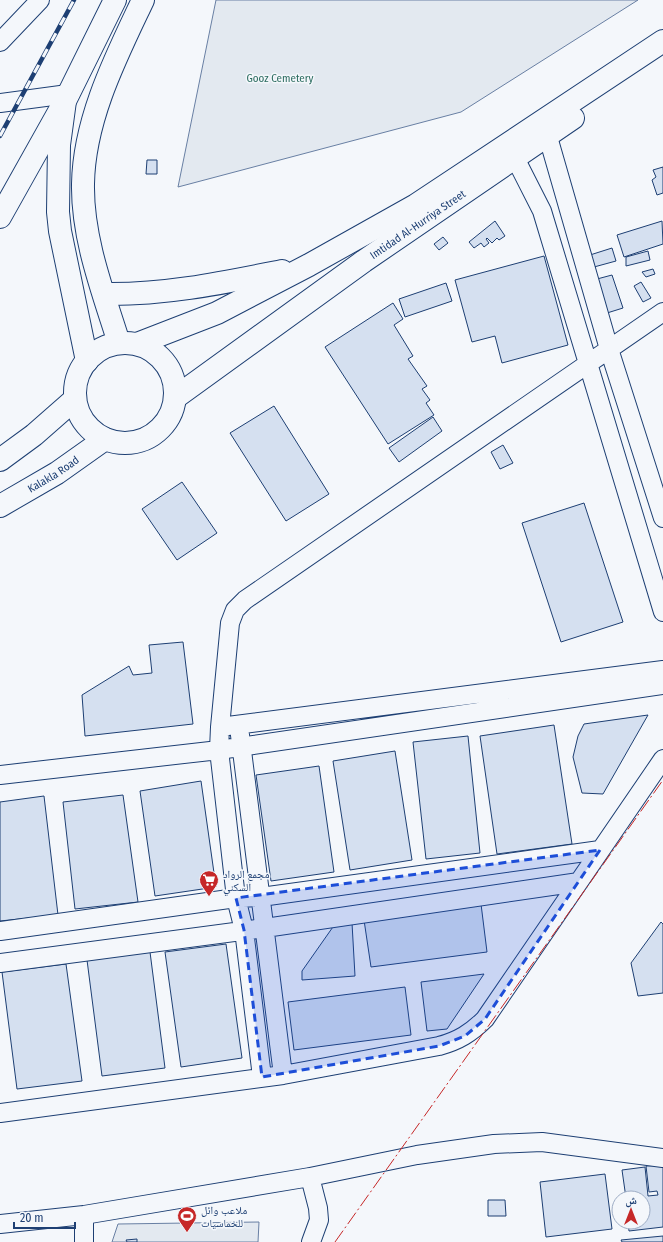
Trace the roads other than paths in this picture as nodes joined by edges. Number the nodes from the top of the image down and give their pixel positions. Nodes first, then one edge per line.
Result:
1 (40, 0) edge
2 (115, 0) edge
3 (143, 0) edge
4 (663, 41) edge
5 (0, 42) edge
6 (663, 59) edge
7 (67, 98) junction
8 (0, 103) edge
9 (545, 128) junction
10 (511, 150) junction
11 (0, 218) edge
12 (309, 265) junction
13 (104, 294) junction
14 (663, 312) edge
15 (128, 344) junction
16 (609, 349) junction
17 (87, 361) junction
18 (587, 365) junction
19 (176, 397) junction
20 (75, 399) junction
21 (105, 439) junction
22 (0, 460) edge
23 (0, 506) edge
24 (663, 518) edge
25 (663, 612) edge
26 (663, 670) edge
27 (663, 686) edge
28 (239, 725) junction
29 (220, 727) junction
30 (240, 747) junction
31 (219, 750) junction
32 (663, 759) edge
33 (0, 775) edge
34 (600, 850) junction
35 (579, 882) junction
36 (261, 897) junction
37 (236, 898) junction
38 (265, 928) junction
39 (244, 930) junction
40 (0, 931) edge
41 (0, 963) edge
42 (283, 1075) junction
43 (262, 1077) junction
44 (0, 1113) edge
45 (663, 1158) edge
46 (310, 1177) junction
47 (84, 1215) junction
48 (0, 1224) edge
49 (84, 1242) edge
50 (311, 1242) edge

1 - 5 street
2 - 7 main road
3 - 13 main road
4 - 9 main road
6 - 9 main road
7 - 8 street
7 - 11 main road
7 - 17 main road
9 - 10 main road
9 - 16 street
10 - 12 main road
10 - 18 street
10 - 19 main road, Imtidad Al-Hurriya Street
12 - 13 main road
12 - 15 main road
13 - 15 main road
14 - 16 street
15 - 17 main road
15 - 19 main road
16 - 18 street
16 - 24 street
17 - 20 main road
18 - 25 street
18 - 29 street
19 - 21 main road
20 - 21 main road
20 - 22 main road
21 - 23 main road, Kalakla Road
26 - 28 street
27 - 30 street
28 - 29 street
28 - 30 street
29 - 31 street
30 - 31 street
30 - 36 street
31 - 33 street
31 - 37 street
32 - 34 street
34 - 35 street
34 - 36 street
35 - 38 street
35 - 42 street
36 - 37 street
36 - 38 street
37 - 39 street
37 - 40 street
38 - 39 street
38 - 42 street
39 - 41 street
39 - 43 street
42 - 43 street
43 - 44 street
45 - 46 street
46 - 47 street
46 - 50 street
47 - 48 street
47 - 49 street

